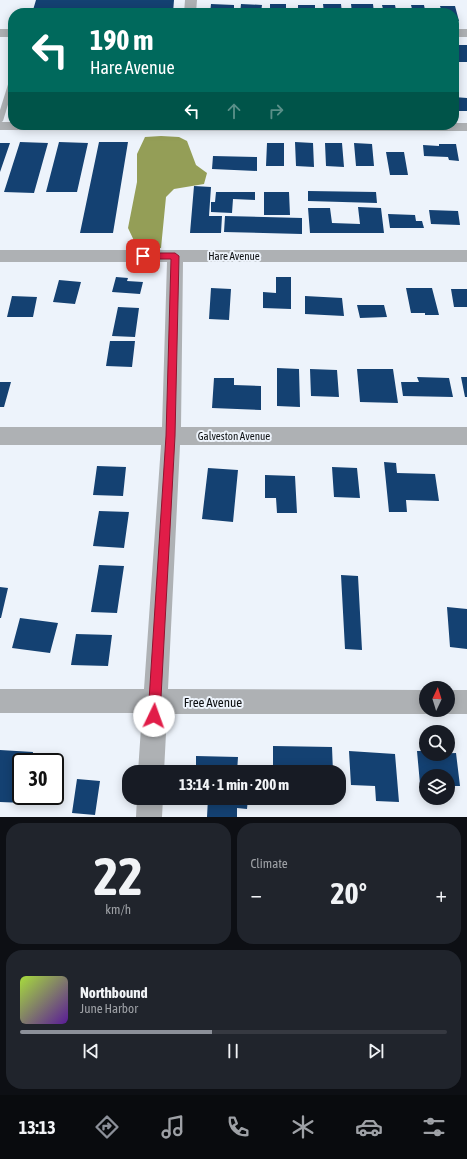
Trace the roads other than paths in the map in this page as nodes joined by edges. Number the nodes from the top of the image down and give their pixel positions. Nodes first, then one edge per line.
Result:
1 (8, 95) edge
2 (0, 121) edge
3 (0, 256) edge
4 (175, 256) junction
5 (467, 256) edge
6 (0, 436) edge
7 (171, 436) junction
8 (467, 436) edge
9 (0, 701) edge
10 (154, 701) junction
11 (419, 702) edge
12 (455, 702) edge
13 (467, 702) edge
14 (151, 765) edge
15 (150, 805) edge
16 (149, 817) edge

1 - 2 lane
3 - 4 street, Hare Avenue
4 - 5 street, Hare Avenue
4 - 7 street
6 - 7 street, Galveston Avenue
7 - 8 street, Galveston Avenue
7 - 10 street
9 - 10 street, Free Avenue
10 - 11 street, Free Avenue
10 - 14 street
12 - 13 street
15 - 16 street

